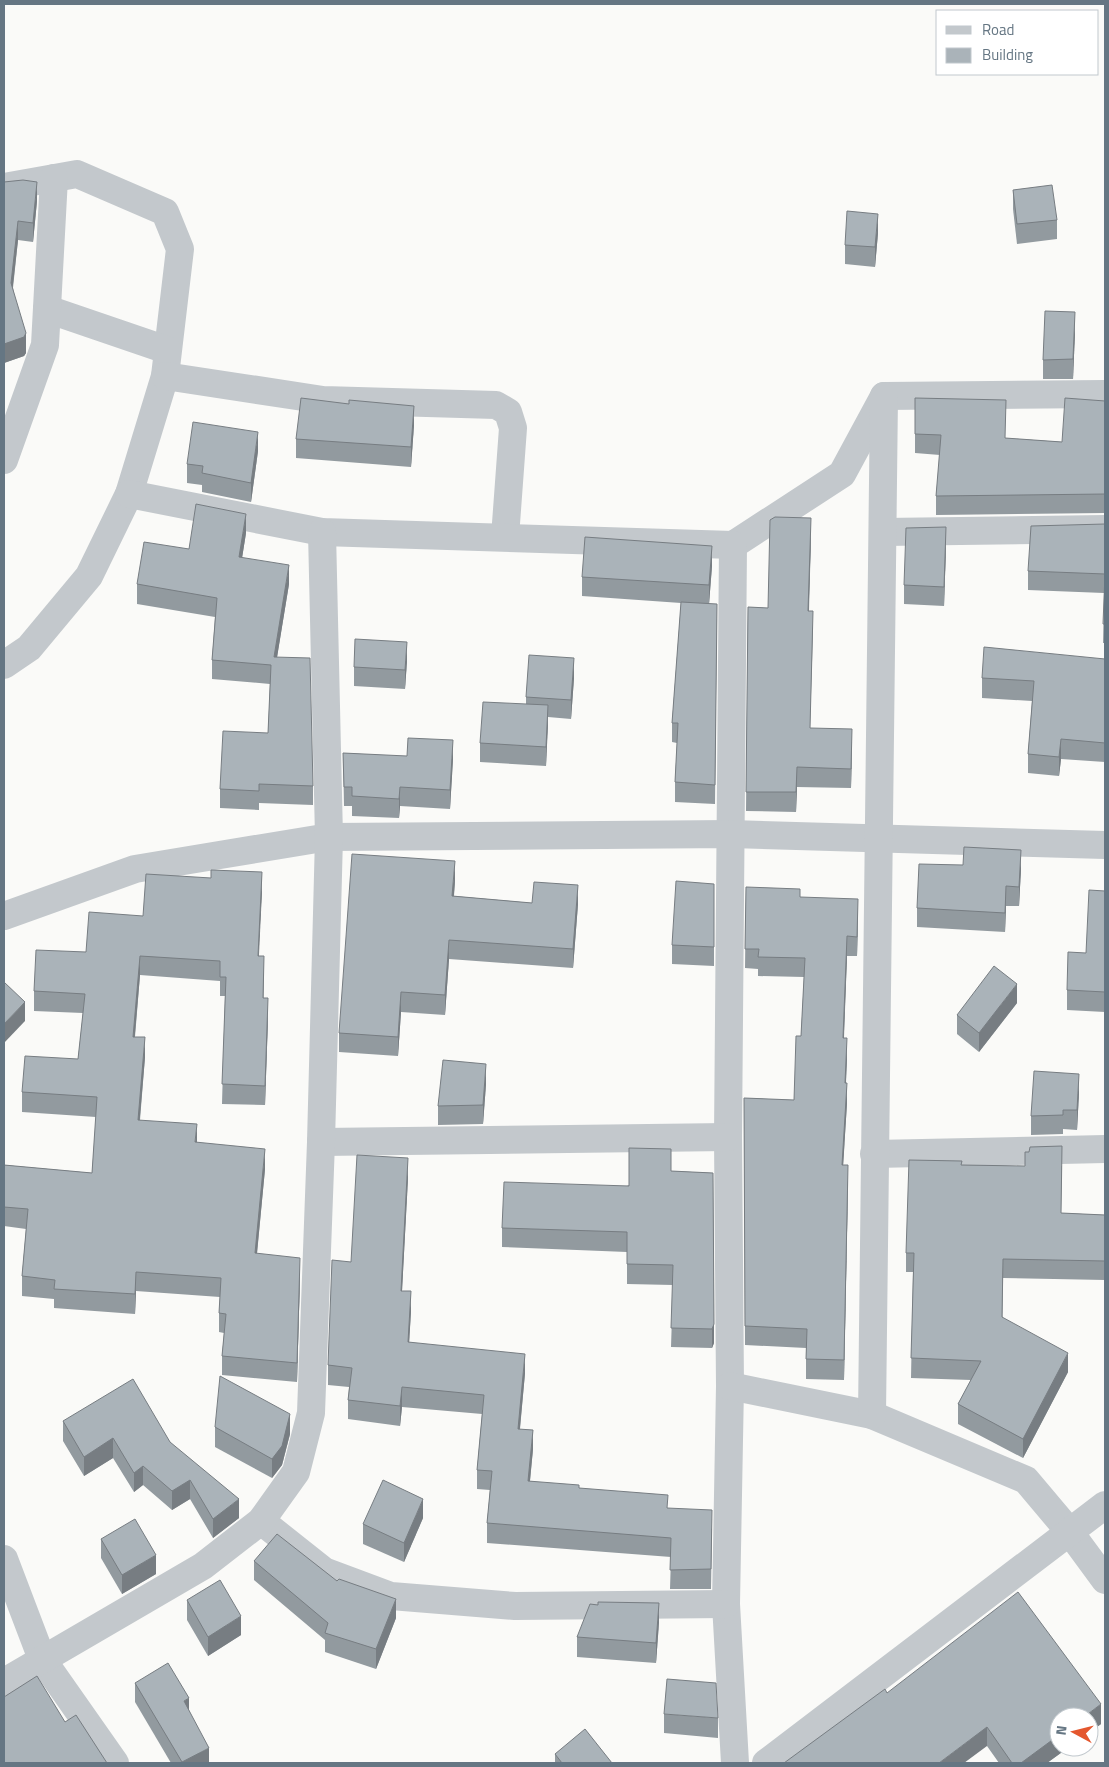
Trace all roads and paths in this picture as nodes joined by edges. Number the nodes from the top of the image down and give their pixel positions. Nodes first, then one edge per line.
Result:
1 (54, 178) junction
2 (4, 187) edge
3 (47, 309) junction
4 (166, 363) junction
5 (1105, 394) edge
6 (884, 396) junction
7 (4, 460) edge
8 (129, 494) junction
9 (1105, 529) edge
10 (322, 532) junction
11 (883, 532) junction
12 (505, 537) junction
13 (733, 545) junction
14 (4, 665) edge
15 (731, 834) junction
16 (329, 837) junction
17 (879, 837) junction
18 (1105, 845) edge
19 (4, 916) edge
20 (728, 1137) junction
21 (321, 1142) junction
22 (1105, 1149) edge
23 (874, 1154) junction
24 (730, 1386) junction
25 (872, 1415) junction
26 (1105, 1505) edge
27 (261, 1521) junction
28 (1069, 1531) junction
29 (4, 1559) edge
30 (1105, 1580) edge
31 (726, 1604) junction
32 (42, 1659) junction
33 (4, 1682) edge
34 (115, 1763) edge
35 (735, 1763) edge
36 (766, 1763) edge

1 - 2 street
1 - 3 street
1 - 4 street
3 - 4 street
3 - 7 street
4 - 8 street
4 - 12 street
5 - 6 street
6 - 11 street
6 - 13 street
8 - 10 street
8 - 14 street
9 - 11 street
10 - 12 street
10 - 16 street
11 - 17 street
12 - 13 street
13 - 15 street
15 - 16 street
15 - 17 street
15 - 20 street
16 - 19 street
16 - 21 street
17 - 18 street
17 - 23 street
20 - 21 street
20 - 24 street
21 - 27 street
22 - 23 street
23 - 25 street
24 - 25 street
24 - 31 street
25 - 28 street
26 - 28 street
27 - 31 street
27 - 32 street
28 - 30 street
28 - 36 street
29 - 32 street
31 - 35 street
32 - 33 street
32 - 34 street

